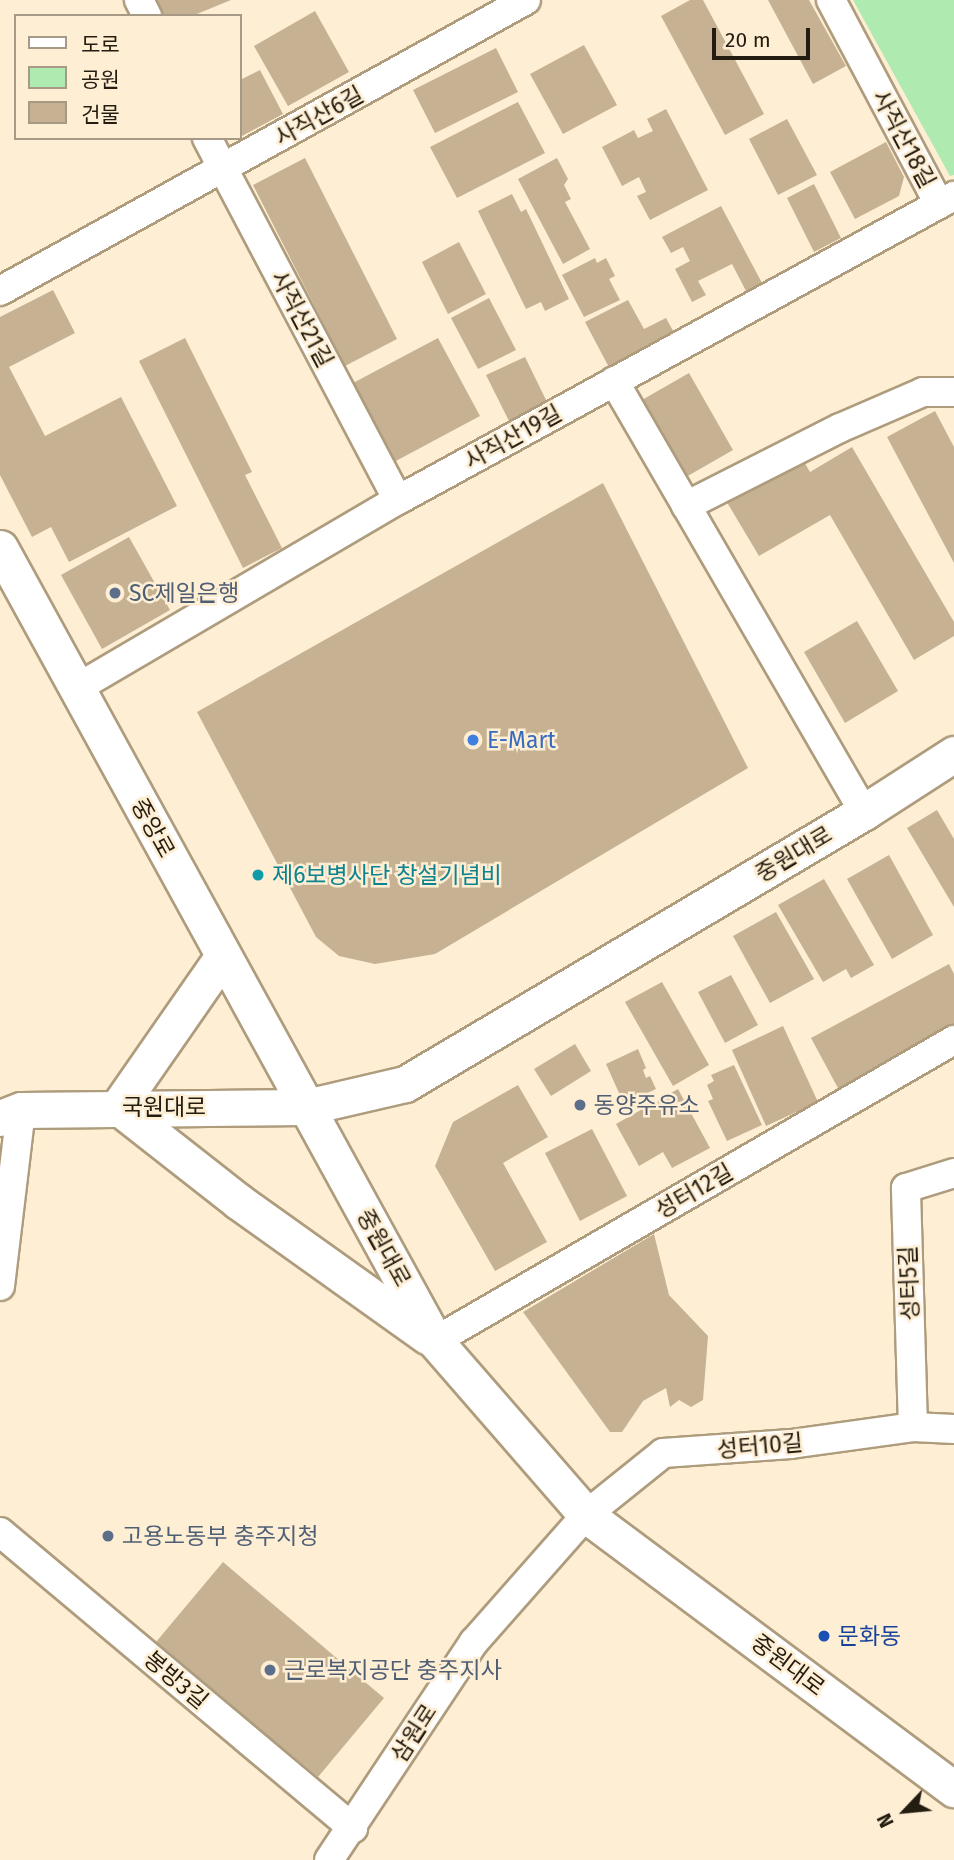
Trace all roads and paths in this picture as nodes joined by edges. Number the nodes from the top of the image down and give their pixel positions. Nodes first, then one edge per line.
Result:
1 (526, 0) edge
2 (831, 0) edge
3 (496, 7) edge
4 (208, 140) edge
5 (223, 170) junction
6 (946, 200) edge
7 (0, 291) edge
8 (614, 382) junction
9 (954, 392) edge
10 (398, 500) junction
11 (686, 506) junction
12 (0, 548) edge
13 (77, 688) junction
14 (954, 754) edge
15 (864, 813) junction
16 (223, 956) junction
17 (954, 1040) edge
18 (118, 1107) junction
19 (306, 1107) junction
20 (7, 1108) edge
21 (954, 1173) edge
22 (0, 1286) edge
23 (435, 1341) junction
24 (913, 1427) junction
25 (954, 1429) edge
26 (586, 1515) junction
27 (0, 1532) edge
28 (954, 1788) edge
29 (353, 1828) junction
30 (329, 1860) edge

1 - 3 street, 사직산6길
2 - 6 street, 사직산18길
3 - 5 street, 사직산6길
4 - 5 street, 사직산21길
5 - 7 street, 사직산6길
5 - 10 street, 사직산21길
6 - 8 street, 사직산19길
8 - 10 street, 사직산19길
8 - 11 street
9 - 11 street
10 - 13 street, 사직산19길
11 - 15 street
12 - 13 street, 중앙로
13 - 16 street, 중앙로
14 - 15 street, 중원대로
15 - 19 street, 중원대로
16 - 18 street
16 - 19 street, 중앙로
17 - 23 street, 성터12길
18 - 19 street, 국원대로
18 - 20 street, 국원대로
18 - 23 street
19 - 23 street, 중원대로
20 - 22 street
21 - 24 street, 성터5길
23 - 26 street, 중원대로
24 - 25 street, 성터10길
24 - 26 street, 성터10길
26 - 28 street, 중원대로
26 - 29 street, 삼원로
27 - 29 street, 봉방3길
29 - 30 street, 삼원로

